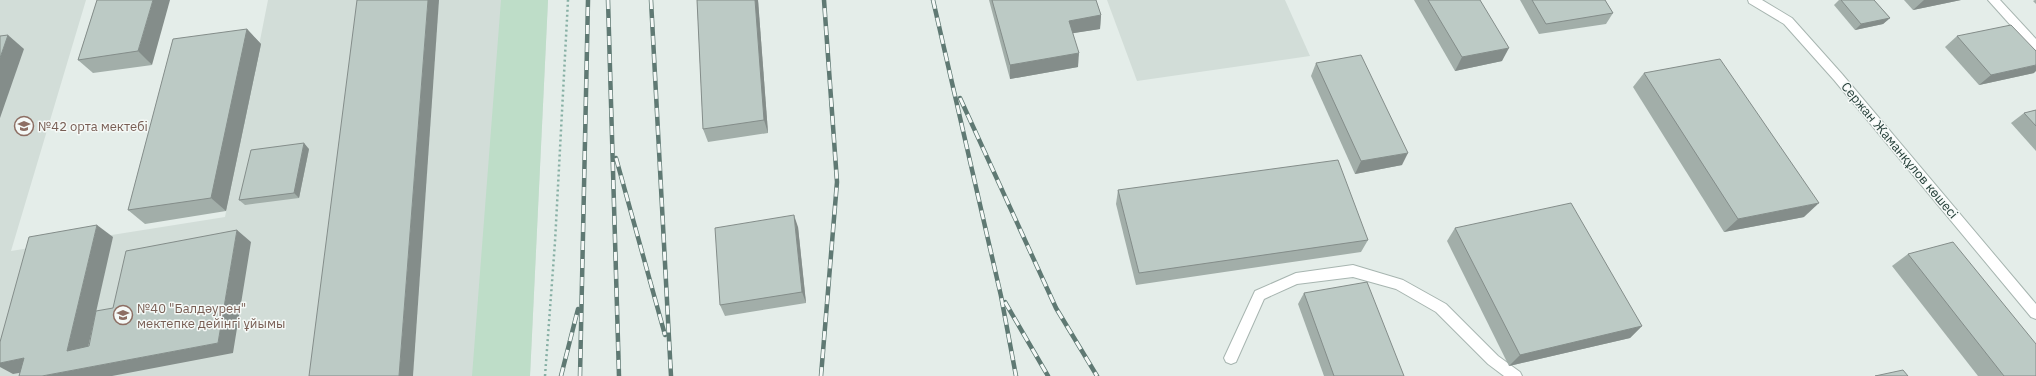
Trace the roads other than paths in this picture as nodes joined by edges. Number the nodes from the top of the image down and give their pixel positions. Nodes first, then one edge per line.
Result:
1 (1753, 0) edge
2 (1993, 0) edge
3 (2036, 46) edge
4 (2036, 313) edge
5 (1231, 358) dead end
6 (1515, 376) edge

1 - 4 street, Сержан Жаманқұлов көшесі
2 - 3 street
5 - 6 street

